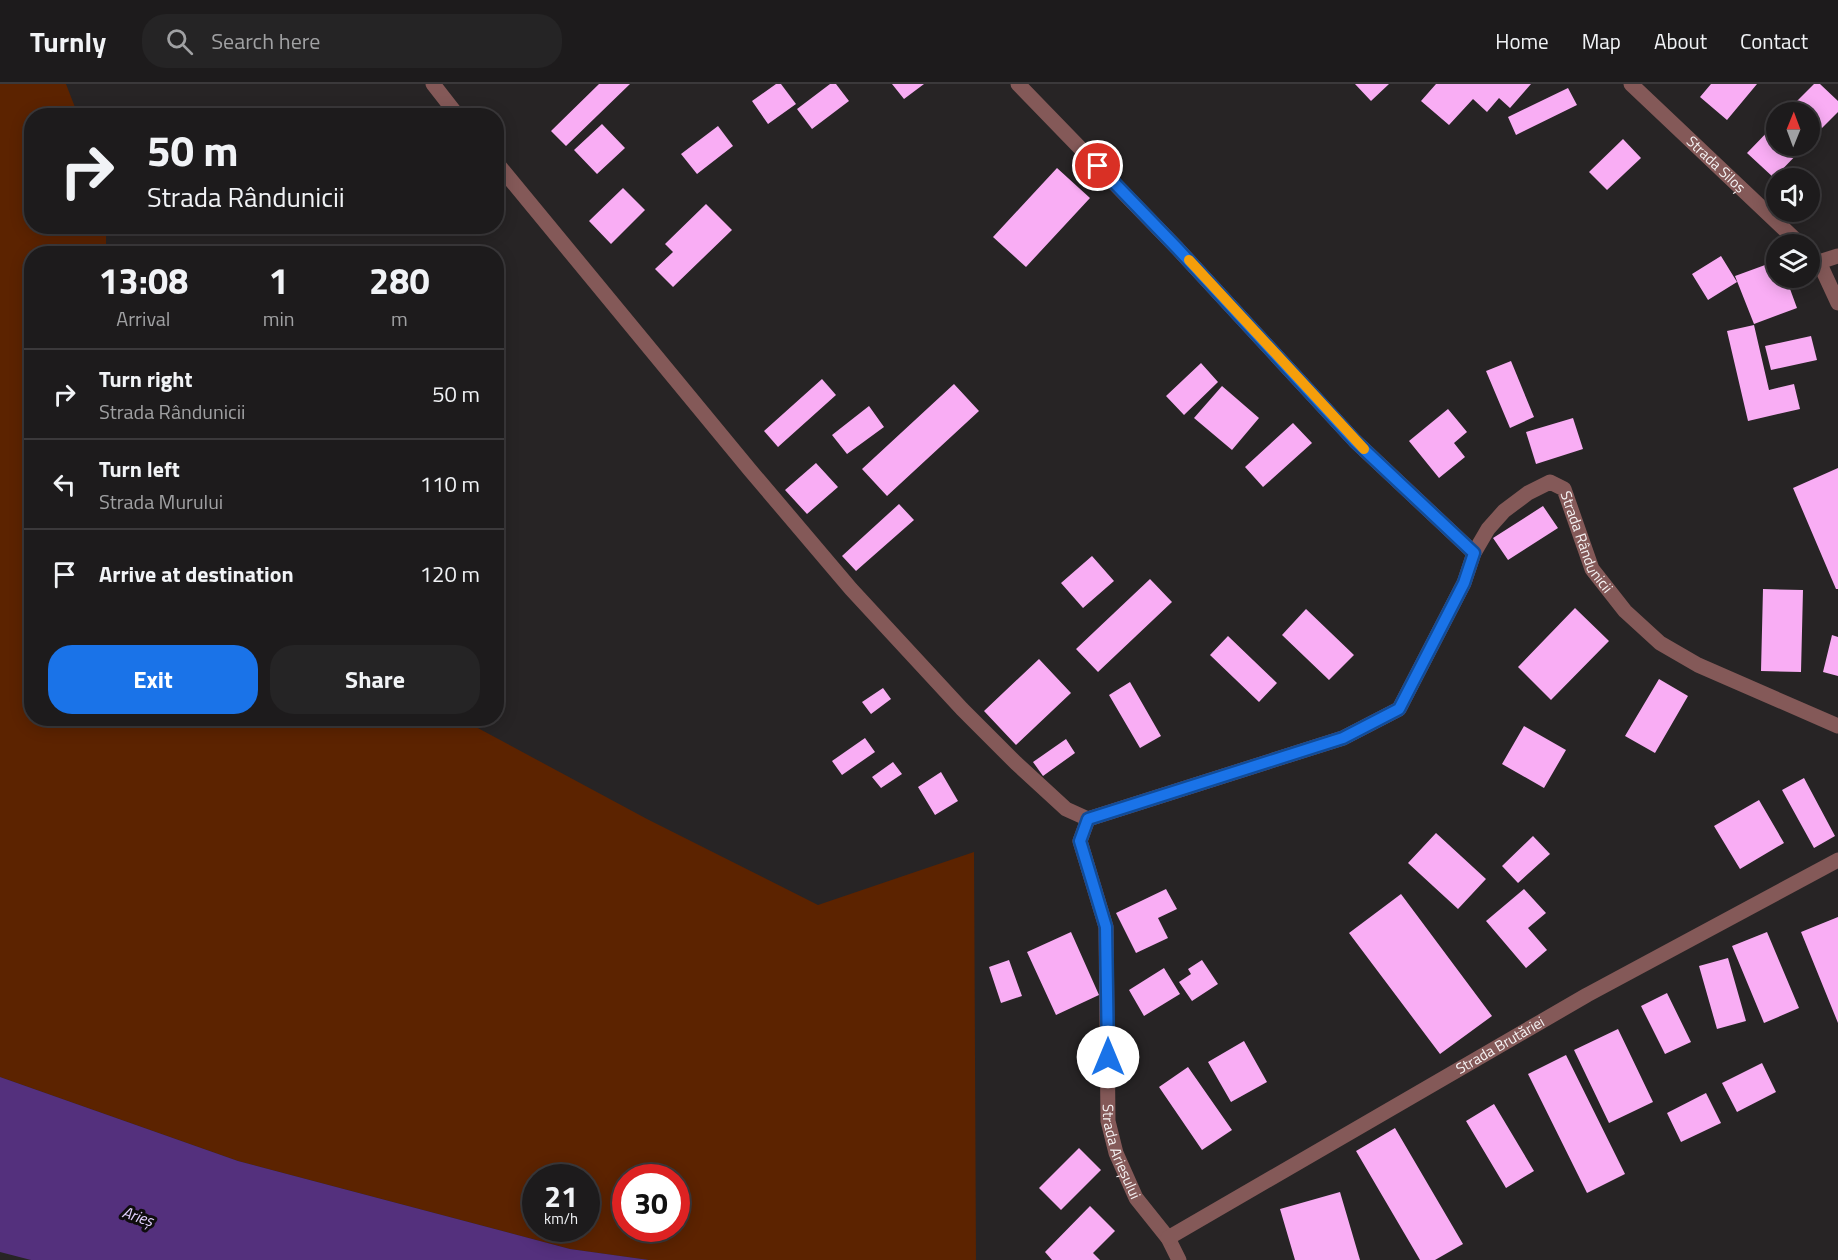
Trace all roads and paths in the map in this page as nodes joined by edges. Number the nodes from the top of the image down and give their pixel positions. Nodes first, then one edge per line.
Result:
1 (433, 84) edge
2 (1018, 84) edge
3 (1631, 84) edge
4 (452, 108) edge
5 (504, 172) edge
6 (1789, 234) edge
7 (1838, 256) edge
8 (1820, 258) edge
9 (1820, 269) edge
10 (1838, 303) edge
11 (1474, 553) junction
12 (1838, 726) edge
13 (1088, 819) junction
14 (1838, 860) edge
15 (1168, 1238) junction
16 (1179, 1260) edge

1 - 4 street
2 - 11 street
3 - 6 street, Strada Siloș
5 - 13 street
7 - 8 street
9 - 10 street
11 - 12 street, Strada Rândunicii
11 - 13 street, Strada Rândunicii
13 - 15 street, Strada Arieșului
14 - 15 street, Strada Brutăriei
15 - 16 street, Strada Arieșului

